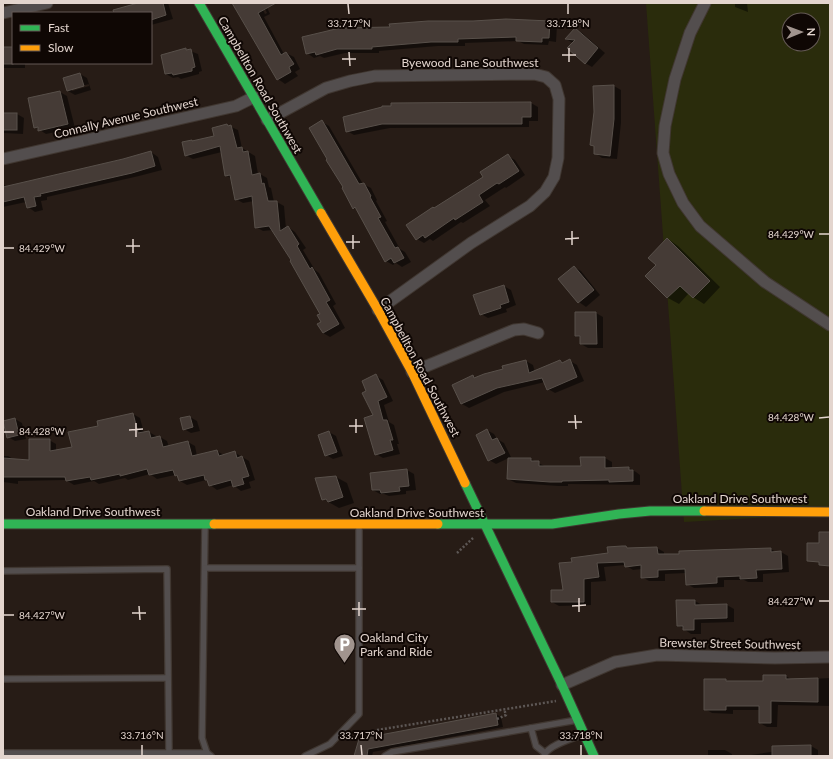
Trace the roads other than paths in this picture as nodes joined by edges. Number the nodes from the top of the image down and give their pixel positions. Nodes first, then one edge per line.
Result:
1 (47, 3) edge
2 (199, 3) edge
3 (705, 3) edge
4 (3, 13) edge
5 (254, 97) junction
6 (267, 120) junction
7 (3, 159) edge
8 (378, 310) junction
9 (830, 325) edge
10 (538, 333) dead end
11 (412, 372) junction
12 (830, 512) edge
13 (3, 524) edge
14 (205, 524) junction
15 (359, 524) junction
16 (486, 525) junction
17 (204, 568) junction
18 (359, 568) junction
19 (3, 571) edge
20 (830, 657) edge
21 (167, 678) junction
22 (3, 679) edge
23 (562, 685) junction
24 (578, 720) junction
25 (531, 728) junction
26 (584, 734) junction
27 (3, 753) edge
28 (169, 753) junction
29 (544, 754) edge
30 (209, 755) edge
31 (387, 755) edge
32 (306, 756) edge
33 (398, 756) edge
34 (594, 756) edge

1 - 4 street
2 - 5 main road, Campbellton Road Southwest
3 - 9 street
5 - 6 main road, Campbellton Road Southwest
5 - 7 street, Connally Avenue Southwest
6 - 8 main road, Campbellton Road Southwest
6 - 8 street, Byewood Lane Southwest
8 - 11 main road, Campbellton Road Southwest
10 - 11 street
11 - 16 main road, Campbellton Road Southwest
12 - 16 main road, Oakland Drive Southwest
13 - 14 main road, Oakland Drive Southwest
14 - 15 main road, Oakland Drive Southwest
14 - 17 lane
15 - 16 main road, Oakland Drive Southwest
15 - 18 lane
16 - 23 main road, Campbellton Road Southwest
17 - 18 lane
17 - 30 lane
18 - 32 lane
19 - 21 lane
20 - 23 street, Brewster Street Southwest
21 - 22 lane
21 - 28 lane
23 - 24 main road, Campbellton Road Southwest
24 - 25 lane
24 - 26 main road, Campbellton Road Southwest
25 - 29 lane
25 - 31 lane
26 - 29 lane
26 - 34 main road, Campbellton Road Southwest
27 - 28 lane
28 - 30 lane
31 - 33 lane

